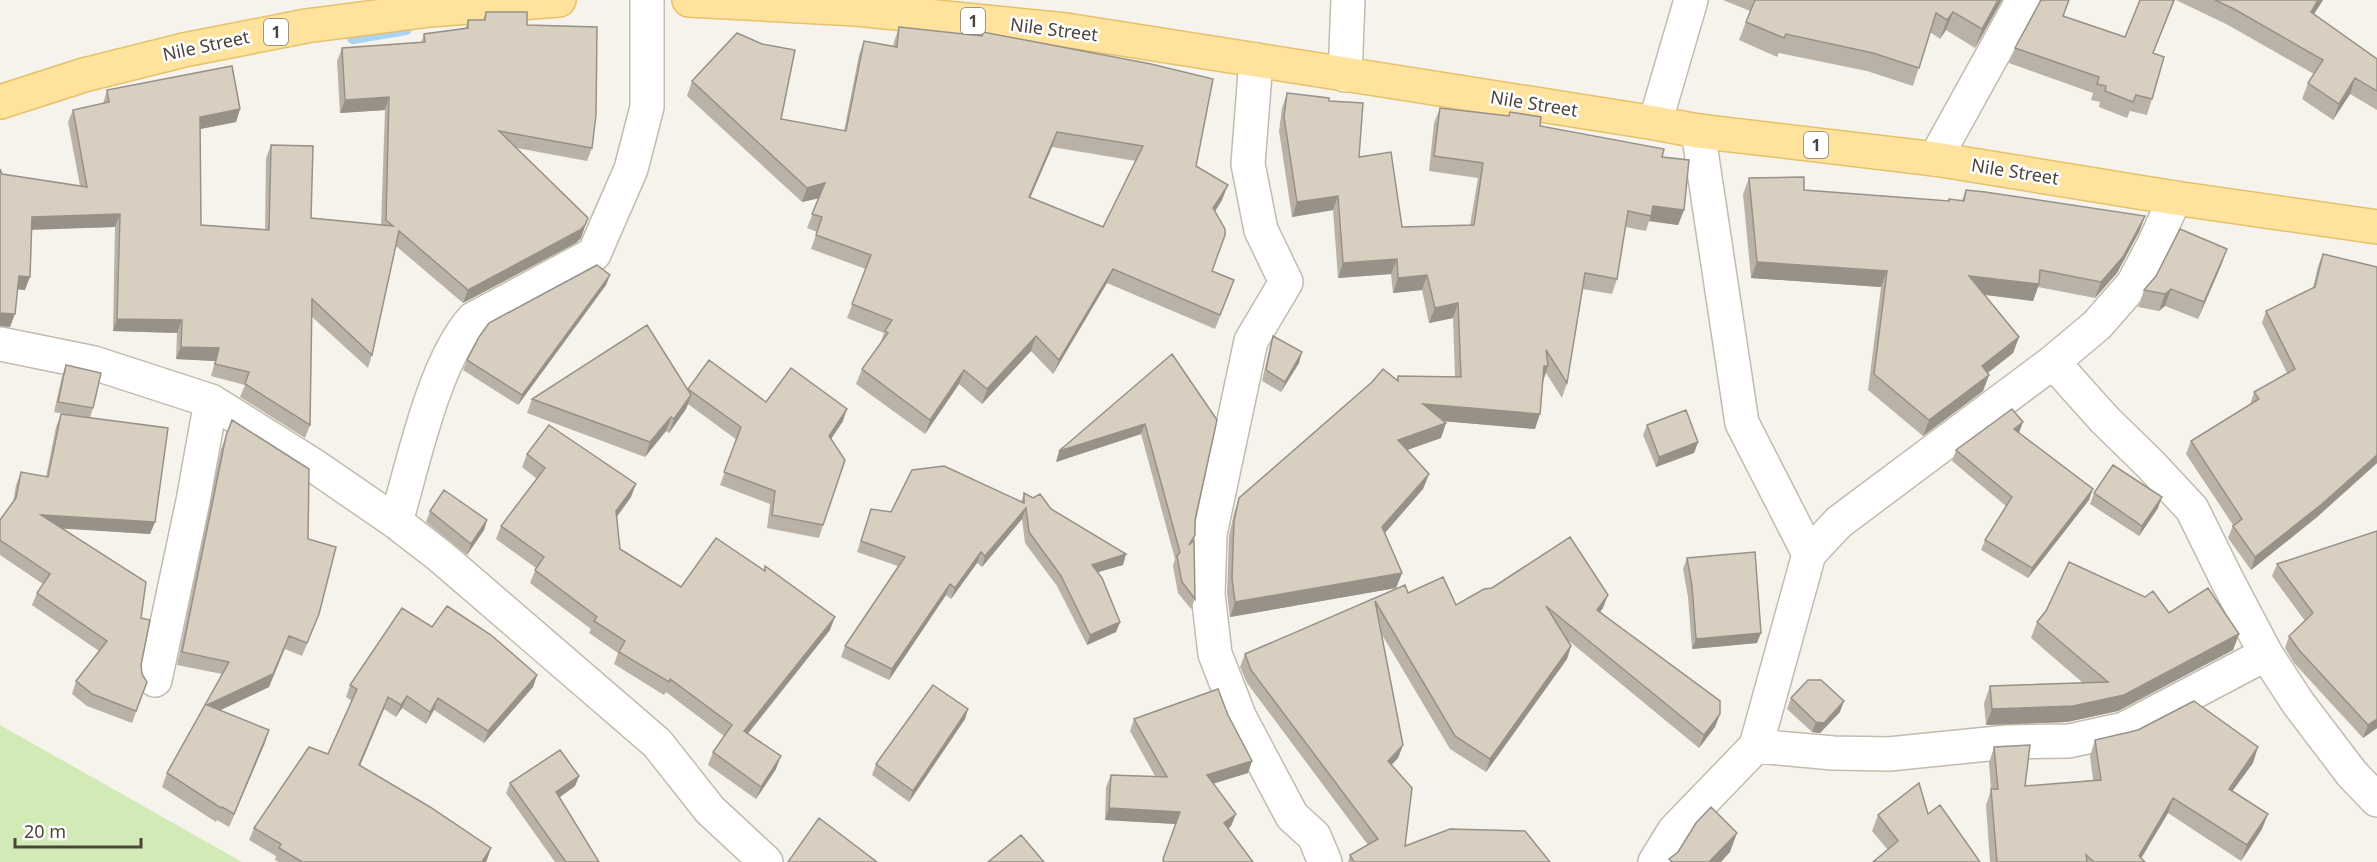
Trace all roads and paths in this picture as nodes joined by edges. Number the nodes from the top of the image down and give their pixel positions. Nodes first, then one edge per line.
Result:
1 (559, 0) edge
2 (647, 0) edge
3 (689, 0) edge
4 (1348, 0) edge
5 (1691, 0) edge
6 (2023, 0) edge
7 (1256, 60) junction
8 (1346, 75) junction
9 (0, 102) edge
10 (1655, 123) junction
11 (1698, 131) junction
12 (1935, 159) junction
13 (2175, 198) junction
14 (2377, 227) edge
15 (0, 344) edge
16 (2053, 362) junction
17 (211, 401) junction
18 (396, 522) junction
19 (1809, 554) junction
20 (2266, 654) junction
21 (155, 680) dead end
22 (1756, 746) junction
23 (2377, 800) edge
24 (766, 862) edge
25 (1325, 862) edge
26 (1655, 862) edge

1 - 9 main road, Nile Street / 1
2 - 18 street
3 - 7 main road, Nile Street / 1
4 - 8 street
5 - 10 street
6 - 12 street
7 - 8 main road, Nile Street / 1
7 - 25 street
8 - 10 main road, Nile Street / 1
10 - 11 main road, Nile Street / 1
11 - 12 main road, Nile Street / 1
11 - 19 street
12 - 13 main road, Nile Street / 1
13 - 14 main road, Nile Street / 1
13 - 16 street
15 - 17 street
16 - 19 street
16 - 20 street
17 - 18 street
17 - 21 street
18 - 24 street
19 - 22 street
20 - 22 street
20 - 23 street
22 - 26 street

